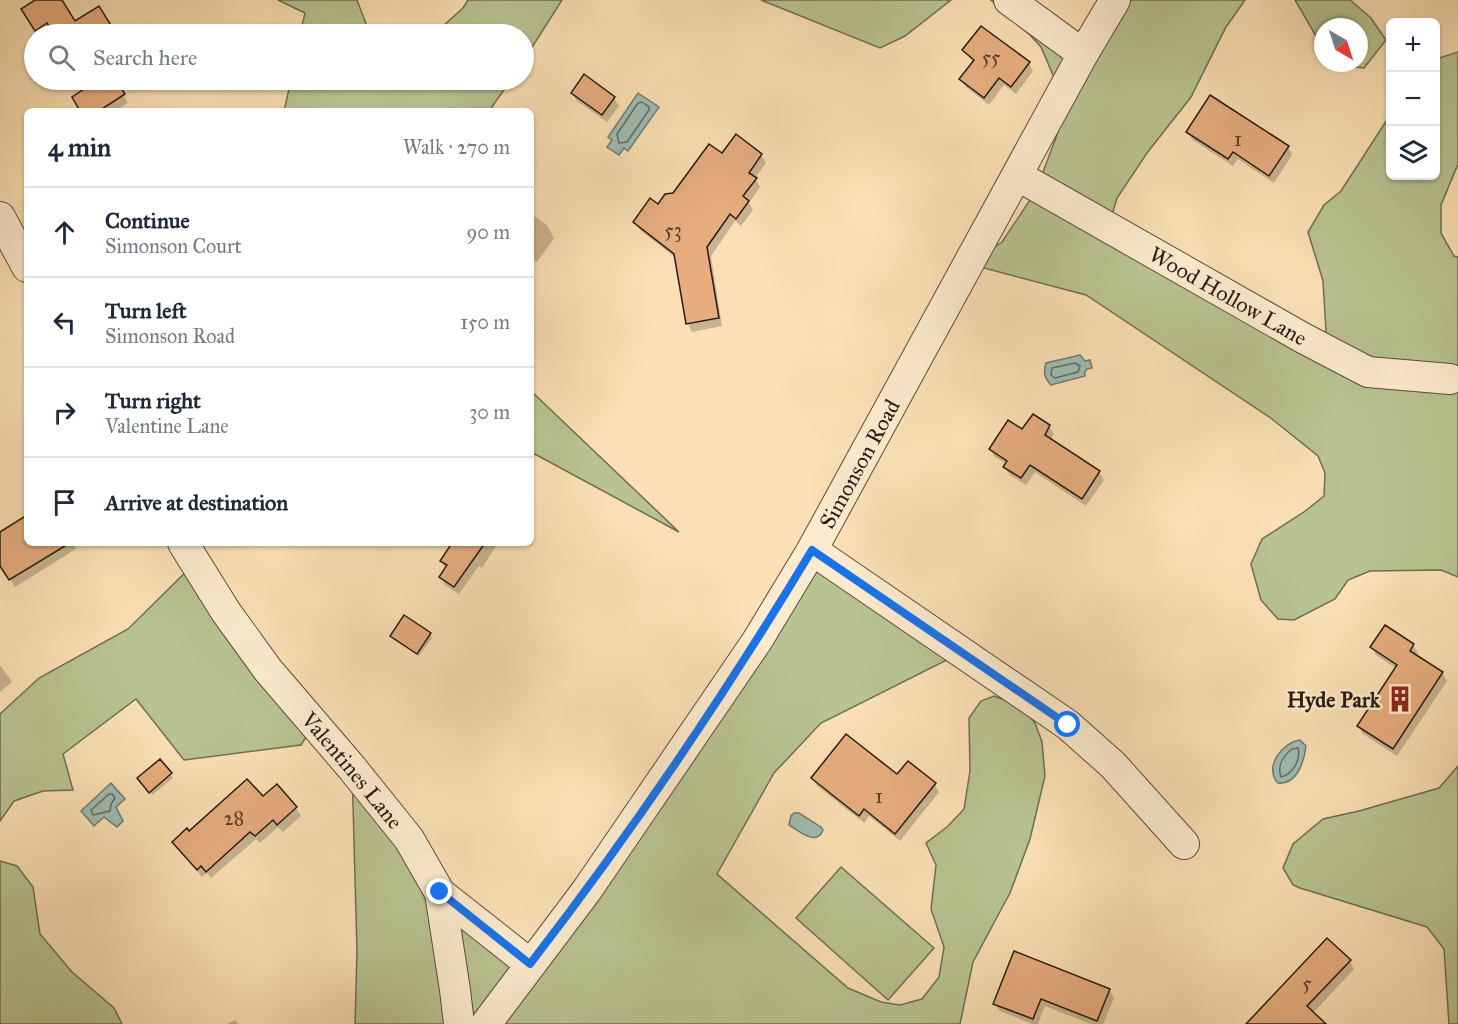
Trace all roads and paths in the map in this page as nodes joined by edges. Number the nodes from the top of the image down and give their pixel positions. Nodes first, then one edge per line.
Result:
1 (1009, 0) edge
2 (1115, 0) edge
3 (1083, 54) junction
4 (1018, 176) junction
5 (0, 217) edge
6 (24, 261) edge
7 (1450, 378) dead end
8 (185, 546) edge
9 (812, 550) junction
10 (1184, 844) dead end
11 (440, 892) junction
12 (530, 964) junction
13 (459, 1024) edge
14 (486, 1024) edge

1 - 3 street
2 - 3 street, Simonson Road
3 - 4 street, Simonson Road
4 - 7 street, Wood Hollow Lane
4 - 9 street, Simonson Road
5 - 6 street
8 - 11 street, Valentines Lane
9 - 10 street
9 - 12 street, Simonson Road
11 - 12 street
11 - 13 street, Valentines Lane
12 - 14 street, Simonson Road

